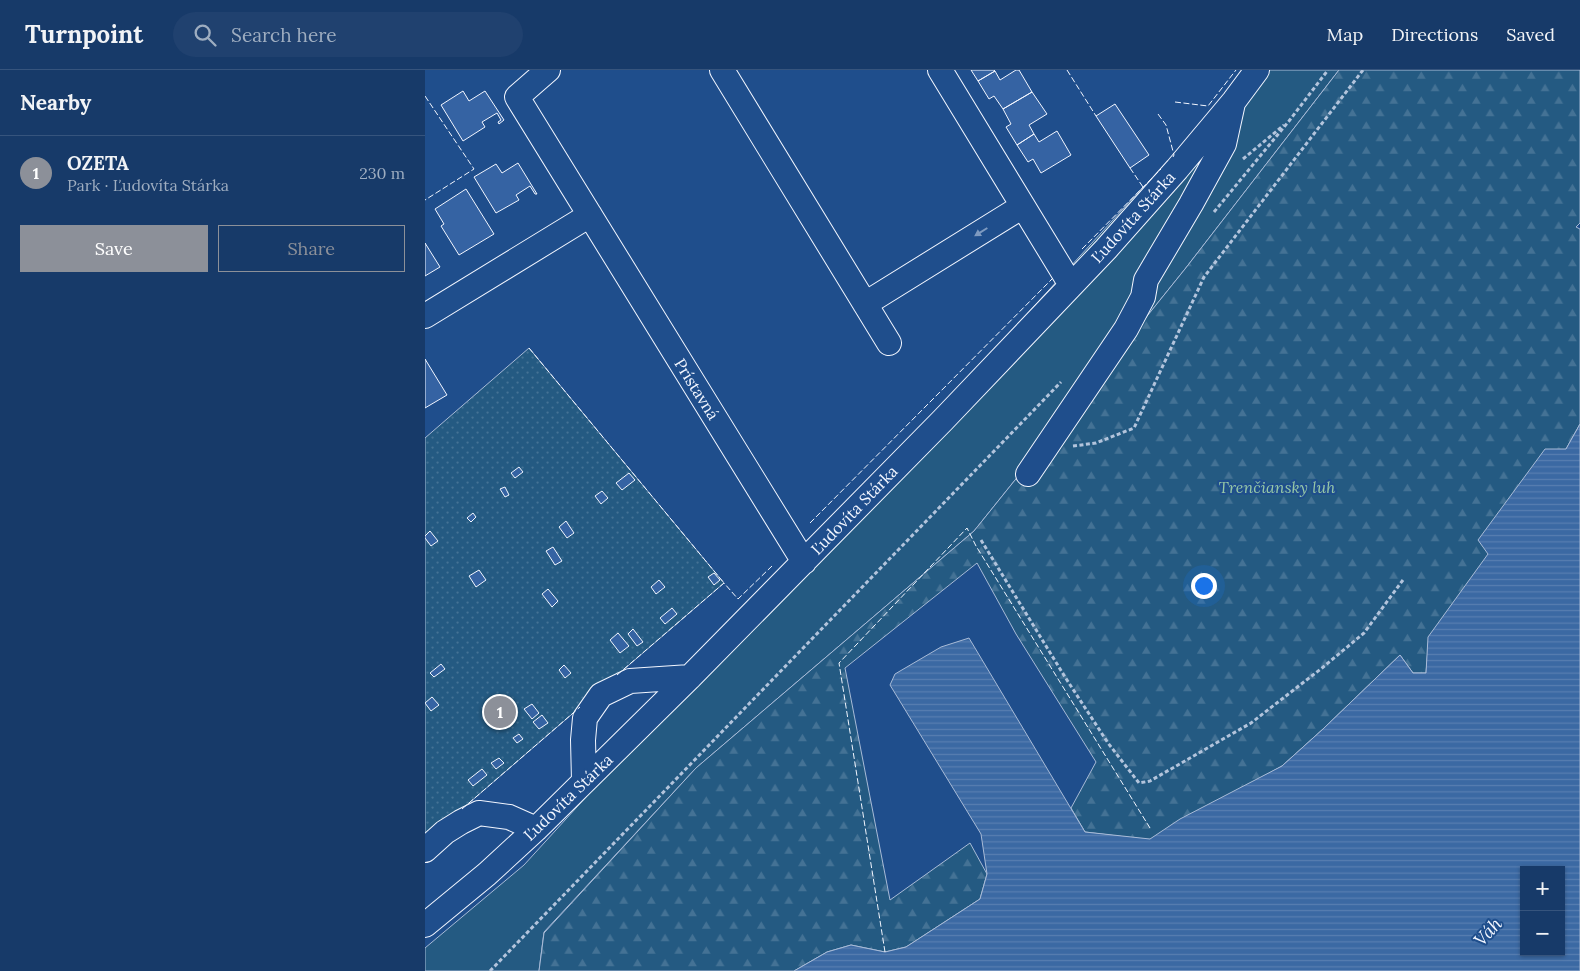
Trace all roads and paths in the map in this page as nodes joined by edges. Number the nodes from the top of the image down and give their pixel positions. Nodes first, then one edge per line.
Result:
1 (547, 70) edge
2 (722, 70) edge
3 (940, 70) edge
4 (1257, 70) edge
5 (1328, 70) edge
6 (1363, 70) edge
7 (1233, 101) junction
8 (1023, 206) junction
9 (590, 215) junction
10 (1208, 220) dead end
11 (1071, 285) junction
12 (865, 304) junction
13 (425, 316) edge
14 (889, 343) dead end
15 (1063, 380) dead end
16 (1067, 447) dead end
17 (1028, 474) dead end
18 (981, 540) dead end
19 (804, 562) junction
20 (1403, 580) dead end
21 (690, 677) junction
22 (584, 781) junction
23 (536, 829) junction
24 (425, 850) edge
25 (425, 925) edge
26 (490, 971) edge

1 - 9 street, Prístavná
2 - 12 street
3 - 8 street
4 - 7 street, Ľudovíta Stárka
5 - 10 path
6 - 16 path
7 - 11 street, Ľudovíta Stárka
7 - 17 street
8 - 11 street
8 -> 12 street
9 - 13 street
9 - 19 street, Prístavná
11 - 19 street, Ľudovíta Stárka
12 - 14 street
15 - 26 path
18 - 20 path
19 - 21 street, Ľudovíta Stárka
21 - 22 street, Ľudovíta Stárka
21 - 22 street
22 - 23 street, Ľudovíta Stárka
23 - 24 street
23 - 25 street, Ľudovíta Stárka

